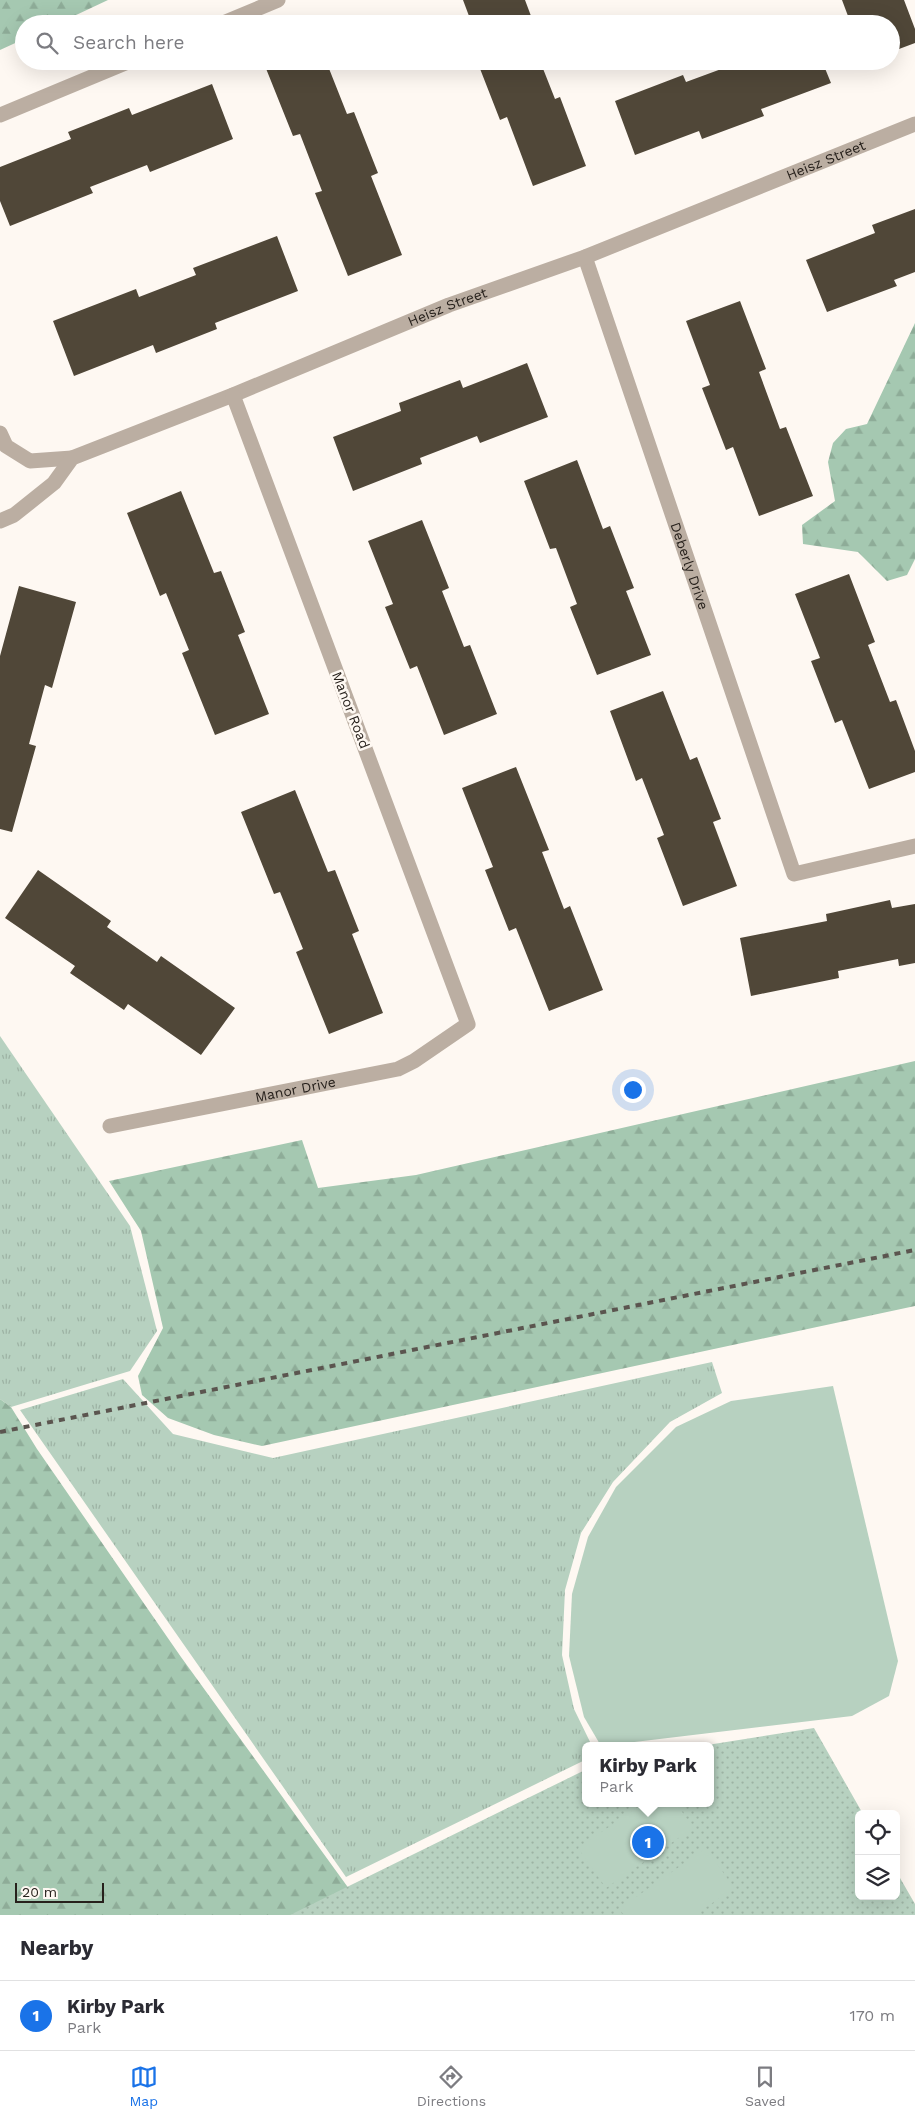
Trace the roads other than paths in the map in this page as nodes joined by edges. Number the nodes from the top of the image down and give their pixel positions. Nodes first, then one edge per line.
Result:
1 (278, 0) edge
2 (242, 15) edge
3 (108, 70) edge
4 (0, 115) edge
5 (915, 124) edge
6 (585, 257) junction
7 (233, 396) junction
8 (0, 433) edge
9 (72, 458) junction
10 (0, 521) edge
11 (915, 846) edge
12 (468, 1024) joint
13 (110, 1126) dead end

1 - 2 street
3 - 4 street
5 - 6 street, Heisz Street
6 - 7 street, Heisz Street
6 - 11 street, Deberly Drive
7 - 9 street, Heisz Street
7 - 12 street, Manor Road
8 - 9 street, Heisz Street
9 - 10 street
12 - 13 street, Manor Drive

